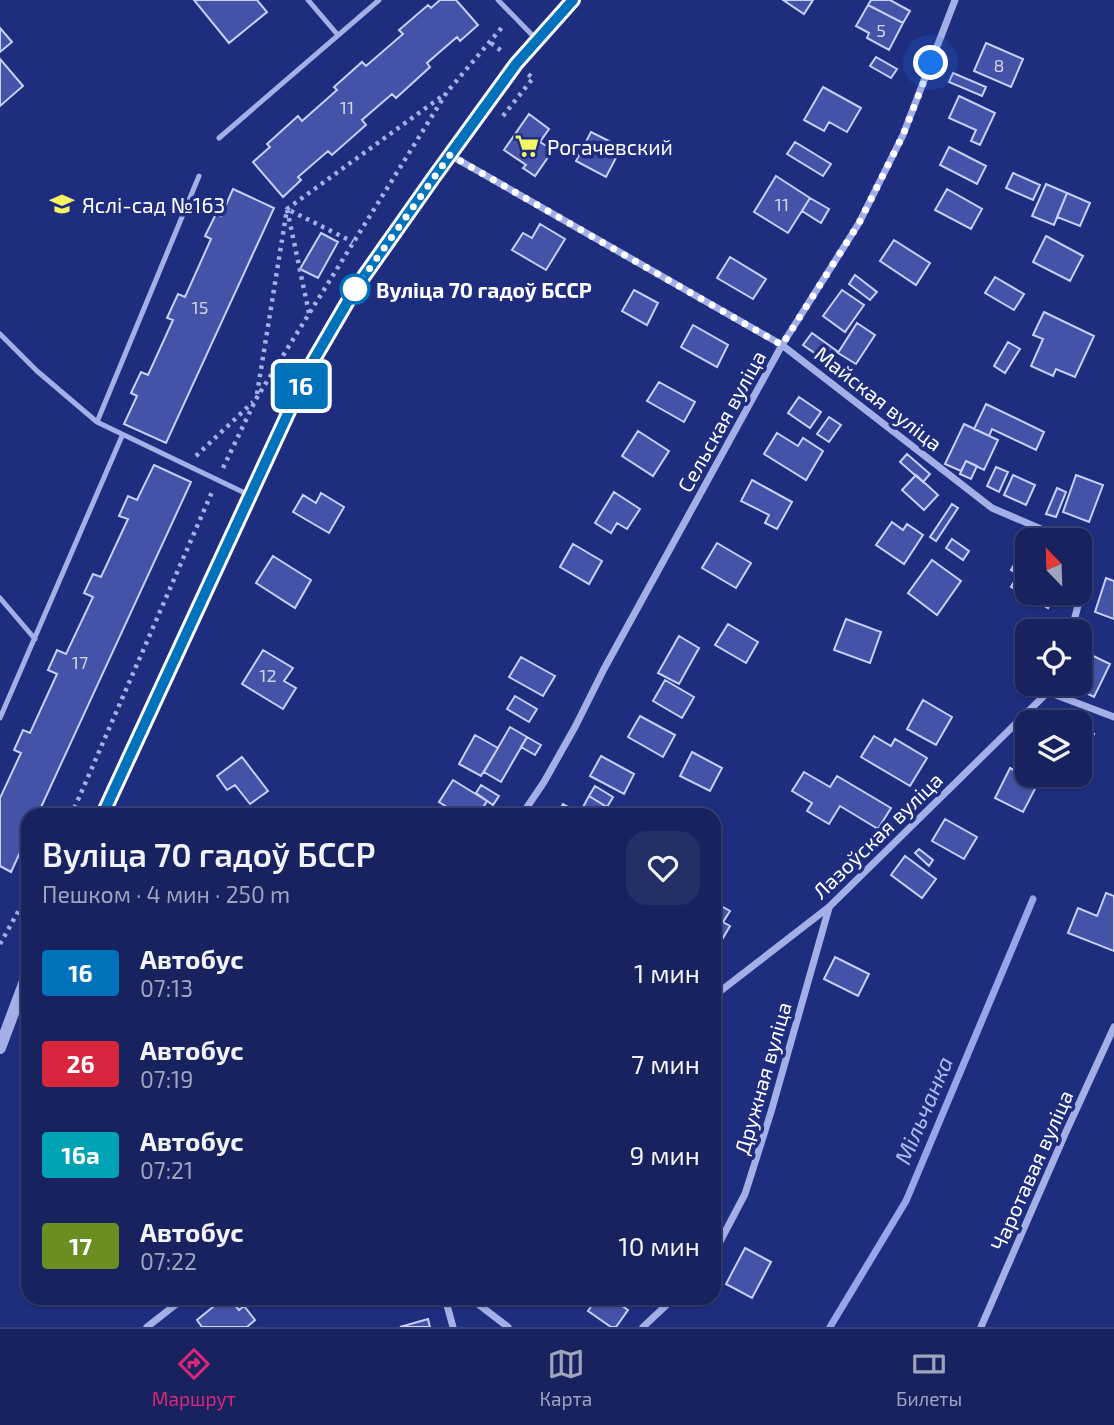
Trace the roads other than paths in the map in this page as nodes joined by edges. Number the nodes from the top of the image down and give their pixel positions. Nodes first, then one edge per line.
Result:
1 (308, 0) edge
2 (379, 0) edge
3 (499, 0) edge
4 (573, 0) edge
5 (954, 0) edge
6 (337, 34) junction
7 (537, 40) junction
8 (219, 138) dead end
9 (450, 155) junction
10 (198, 176) dead end
11 (0, 334) edge
12 (782, 345) junction
13 (97, 422) junction
14 (122, 436) junction
15 (249, 495) junction
16 (1039, 528) edge
17 (0, 598) edge
18 (35, 639) junction
19 (1041, 696) edge
20 (1067, 696) edge
21 (1114, 717) edge
22 (0, 718) edge
23 (106, 808) edge
24 (526, 808) edge
25 (829, 907) junction
26 (721, 991) edge
27 (21, 992) edge
28 (1114, 1027) edge
29 (0, 1048) edge
30 (721, 1240) edge
31 (175, 1305) edge
32 (447, 1305) edge
33 (479, 1305) edge
34 (667, 1305) edge
35 (147, 1327) edge
36 (453, 1327) edge
37 (508, 1327) edge
38 (643, 1327) edge
39 (981, 1327) edge

1 - 6 lane
2 - 6 lane
3 - 7 lane
4 - 7 street
5 - 12 street, Сельская вуліца
6 - 8 lane
7 - 9 street
9 - 12 street, Майская вуліца
9 - 15 street
10 - 13 lane
11 - 13 lane
12 - 16 street, Майская вуліца
12 - 24 street, Сельская вуліца
13 - 14 lane
14 - 15 lane
14 - 18 lane
15 - 23 street
17 - 18 lane
18 - 22 lane
19 - 25 street, Лазоўская вуліца
20 - 21 street
25 - 26 street, Лазоўская вуліца
25 - 30 street, Дружная вуліца
27 - 29 street
28 - 39 street, Чаротавая вуліца
31 - 35 street
32 - 36 street
33 - 37 street
34 - 38 street

